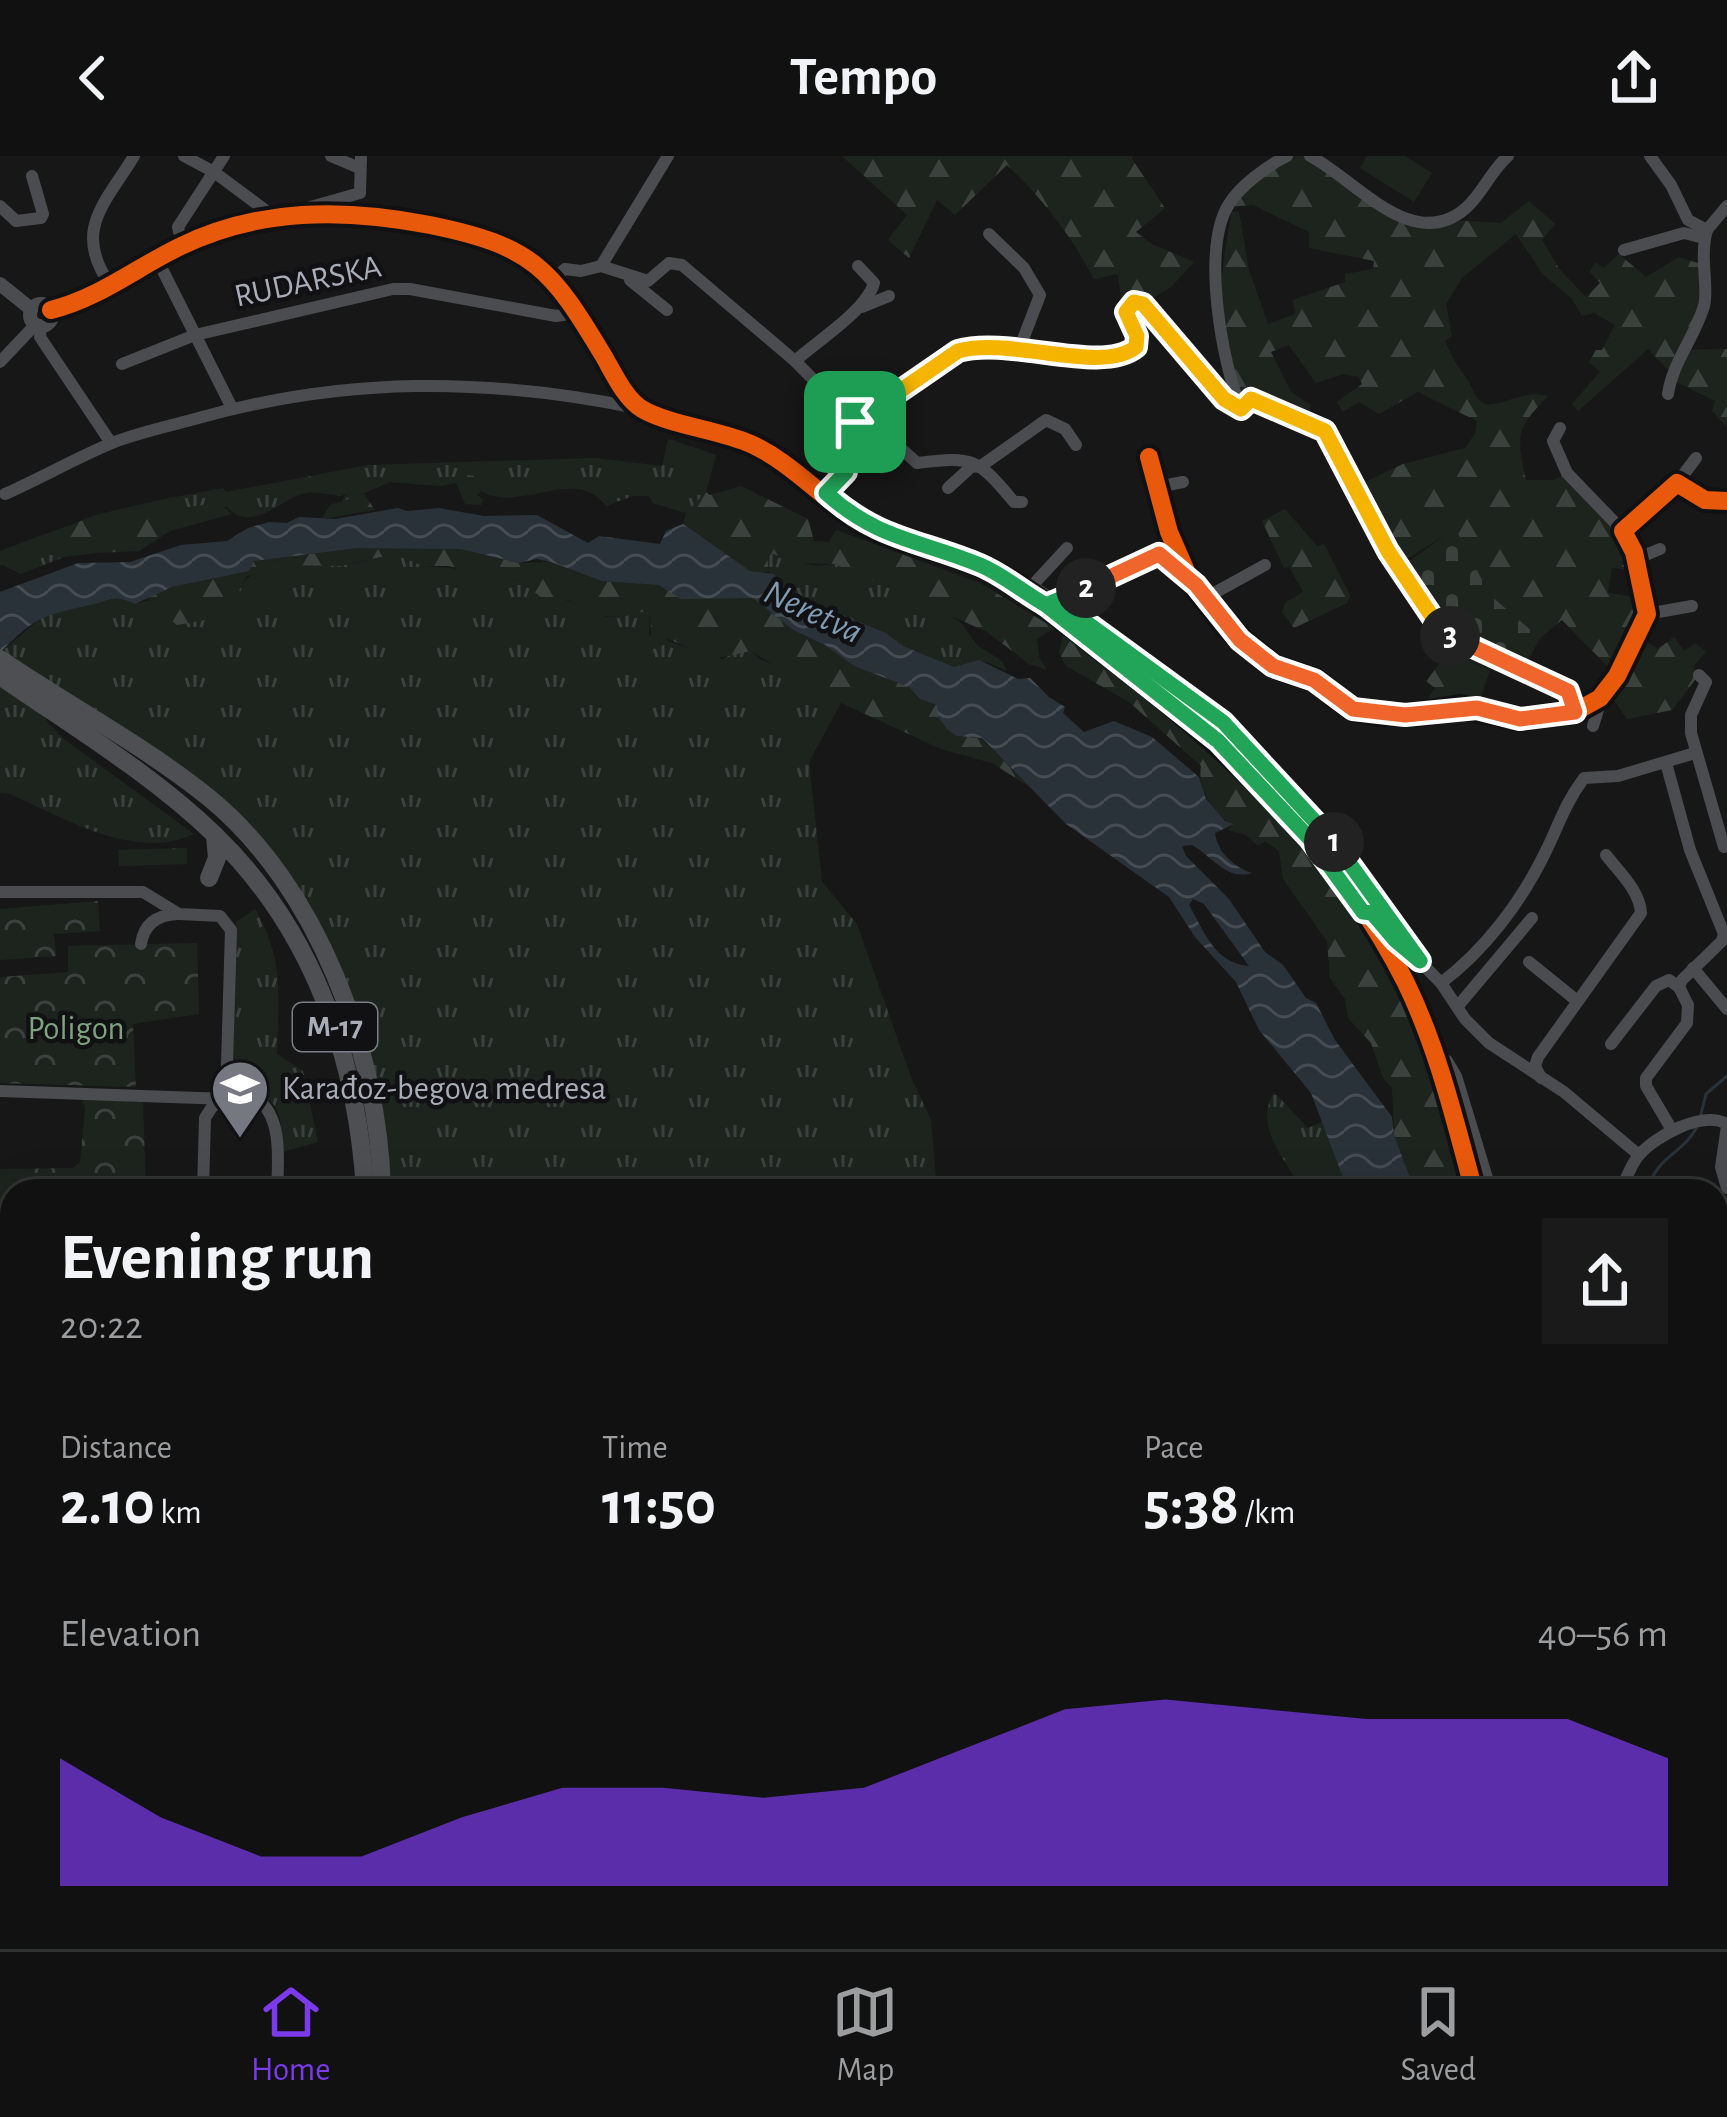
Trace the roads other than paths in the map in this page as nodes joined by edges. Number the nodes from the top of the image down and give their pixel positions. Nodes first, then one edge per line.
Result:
1 (134, 156) edge
2 (184, 156) edge
3 (224, 156) edge
4 (331, 156) edge
5 (668, 156) edge
6 (1287, 156) edge
7 (1310, 156) edge
8 (1508, 156) edge
9 (1650, 156) edge
10 (359, 161) edge
11 (214, 172) junction
12 (32, 176) dead end
13 (0, 206) edge
14 (1727, 206) edge
15 (282, 215) junction
16 (989, 234) dead end
17 (1706, 234) junction
18 (182, 245) junction
19 (1624, 250) dead end
20 (157, 259) junction
21 (602, 266) junction
22 (858, 266) dead end
23 (625, 276) junction
24 (553, 279) junction
25 (0, 284) edge
26 (111, 286) junction
27 (889, 296) dead end
28 (667, 310) dead end
29 (856, 310) junction
30 (575, 313) junction
31 (36, 320) junction
32 (195, 335) junction
33 (1020, 347) junction
34 (795, 361) junction
35 (0, 362) edge
36 (122, 364) dead end
37 (1668, 394) dead end
38 (232, 408) junction
39 (642, 409) junction
40 (1241, 409) junction
41 (856, 422) junction
42 (1560, 428) dead end
43 (111, 443) junction
44 (1076, 445) dead end
45 (1149, 457) dead end
46 (1696, 458) dead end
47 (981, 466) junction
48 (1183, 482) dead end
49 (1677, 483) junction
50 (1157, 487) junction
51 (948, 488) dead end
52 (826, 493) junction
53 (5, 494) dead end
54 (1727, 501) edge
55 (1022, 502) dead end
56 (1623, 531) junction
57 (1067, 548) dead end
58 (1660, 549) dead end
59 (1636, 559) junction
60 (1265, 565) dead end
61 (1190, 580) junction
62 (1028, 590) junction
63 (1207, 597) junction
64 (1051, 603) junction
65 (1692, 607) dead end
66 (1647, 614) junction
67 (0, 659) edge
68 (1699, 675) dead end
69 (0, 676) edge
70 (1602, 696) junction
71 (42, 697) junction
72 (1575, 712) junction
73 (1593, 726) dead end
74 (1695, 753) junction
75 (1666, 763) junction
76 (215, 836) junction
77 (1724, 847) dead end
78 (1606, 856) dead end
79 (1345, 858) junction
80 (1330, 867) junction
81 (208, 878) dead end
82 (0, 892) edge
83 (1363, 912) junction
84 (179, 914) junction
85 (1532, 918) dead end
86 (141, 944) dead end
87 (1414, 956) junction
88 (1529, 962) dead end
89 (1693, 968) junction
90 (1441, 983) junction
91 (1678, 987) junction
92 (1576, 1000) junction
93 (1458, 1006) junction
94 (1727, 1010) edge
95 (1611, 1044) dead end
96 (1436, 1057) junction
97 (1541, 1079) junction
98 (0, 1091) edge
99 (226, 1096) junction
100 (1727, 1125) edge
101 (1672, 1130) junction
102 (1639, 1156) junction
103 (203, 1179) edge
104 (278, 1179) edge
105 (363, 1179) edge
106 (381, 1179) edge
107 (1471, 1179) edge
108 (1487, 1179) edge
109 (1627, 1179) edge
110 (1724, 1179) edge

1 - 26 street
2 - 11 street
3 - 11 street
4 - 10 street
5 - 21 street
6 - 40 street
7 - 8 street
9 - 17 street
10 - 15 street
11 - 15 street
11 - 18 street
12 - 13 street
14 - 17 street
15 - 18 street
15 - 24 street
16 - 33 street
17 - 19 street
17 - 37 street
18 - 20 street
20 - 26 street
20 - 32 street, RUDARSKA
21 - 23 street
21 - 24 street
22 - 29 street
23 - 28 street
23 - 34 street
24 - 30 street
25 - 31 street
26 - 31 street
27 - 29 street
29 - 34 street
30 - 32 street, RUDARSKA
30 - 39 street
31 - 35 street
31 - 43 street
32 - 36 street, RUDARSKA
32 - 38 street, RUDARSKA
33 - 40 street
33 - 41 street
34 - 41 street
38 - 39 street
38 - 43 street
39 - 52 street
40 - 72 street
41 - 47 street
41 - 52 street
42 - 56 street
43 - 53 street
44 - 47 street
45 - 50 street
46 - 49 street
47 - 51 street
47 - 55 street
48 - 50 street
49 - 54 street
49 - 56 street
50 - 61 street
52 - 62 street
56 - 59 street
57 - 62 street
58 - 59 street
59 - 66 street
60 - 63 street
61 - 63 street
61 - 64 street
62 - 64 street
63 - 72 street
64 - 79 street
64 - 80 street
65 - 66 street
66 - 70 street
67 - 71 main road, M-17
68 - 74 street
69 - 71 main road, M-17
70 - 72 street
70 - 73 street
71 - 76 main road, M-17
71 - 106 main road, M-17
74 - 75 street
74 - 77 street
75 - 89 street
75 - 90 street
76 - 81 main road
76 - 105 main road, M-17
78 - 92 street
79 - 80 street
79 - 87 street
80 - 83 street
82 - 84 street
83 - 87 street
83 - 96 street
84 - 86 street
84 - 99 street
85 - 93 street
87 - 90 street
88 - 92 street
89 - 91 street
89 - 94 street
90 - 93 street
91 - 95 street
91 - 101 street
92 - 97 street
93 - 97 street
96 - 107 street
96 - 108 street
97 - 102 street
98 - 99 street
99 - 103 street
99 - 104 street
100 - 101 street
100 - 110 street
101 - 102 street
102 - 109 street

